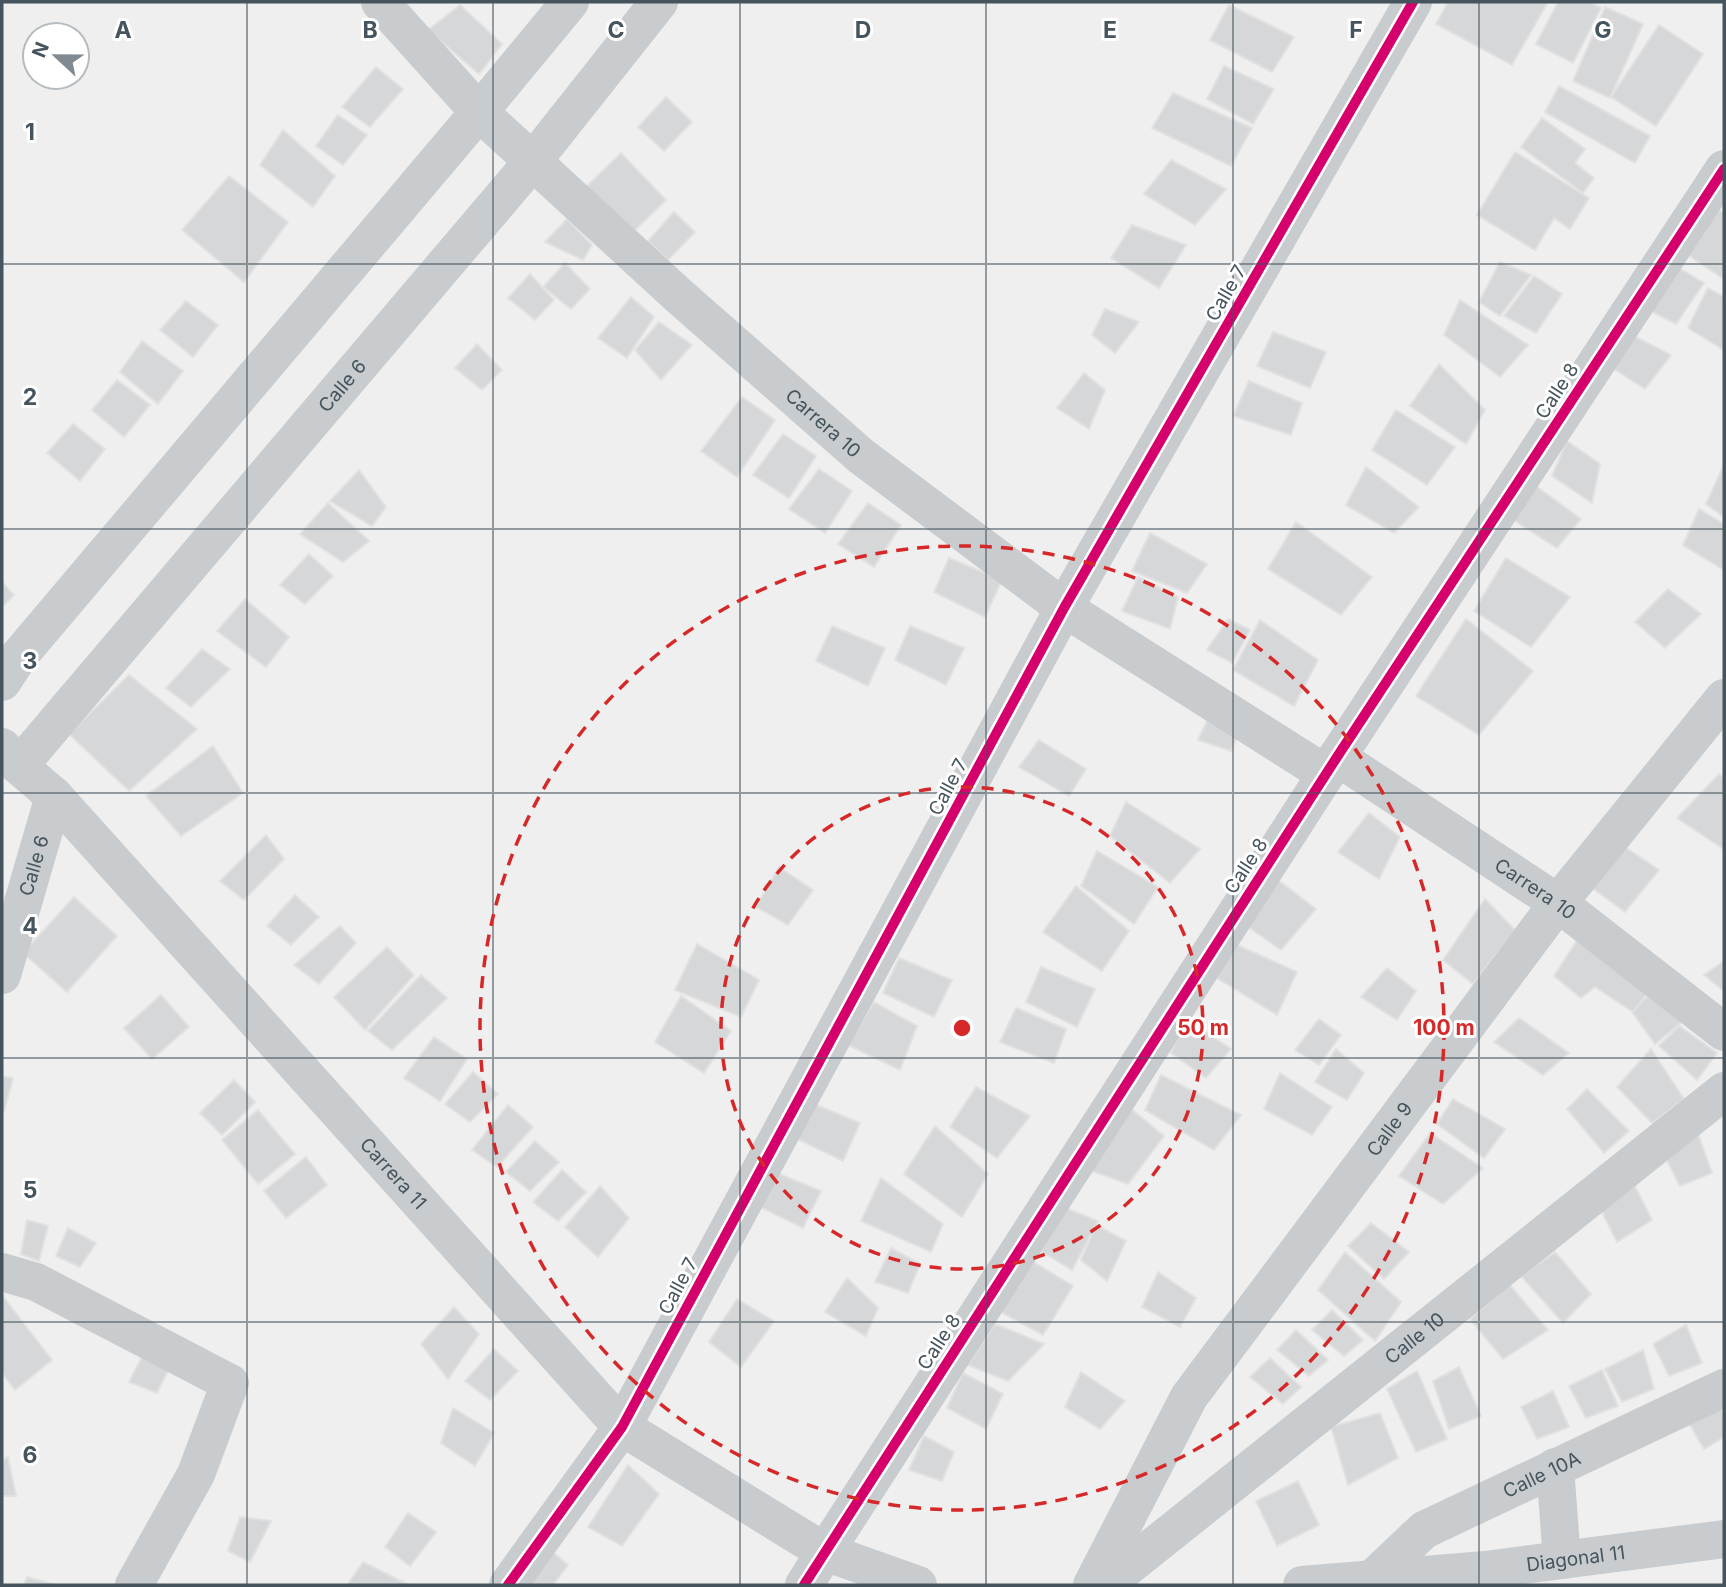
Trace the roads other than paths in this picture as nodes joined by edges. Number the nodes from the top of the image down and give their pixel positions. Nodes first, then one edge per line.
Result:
1 (380, 2) edge
2 (570, 2) edge
3 (659, 2) edge
4 (1413, 2) edge
5 (479, 112) junction
6 (533, 161) junction
7 (1724, 169) edge
8 (1064, 608) junction
9 (2, 682) edge
10 (1724, 698) edge
11 (10, 756) edge
12 (1331, 766) junction
13 (54, 796) junction
14 (1558, 903) junction
15 (2, 975) edge
16 (1724, 1032) edge
17 (1724, 1091) edge
18 (2, 1272) edge
19 (1724, 1388) edge
20 (622, 1427) junction
21 (1555, 1467) junction
22 (1724, 1539) edge
23 (825, 1552) junction
24 (1562, 1560) junction
25 (1489, 1578) edge
26 (1371, 1580) junction
27 (134, 1585) edge
28 (508, 1585) edge
29 (804, 1585) edge
30 (918, 1585) edge
31 (1092, 1585) edge
32 (1105, 1585) edge
33 (1302, 1585) edge

1 - 5 street, Carrera 10
2 - 5 street
3 - 6 street, Calle 6
4 - 8 street, Calle 7
5 - 6 street, Carrera 10
5 - 9 street
6 - 8 street, Carrera 10
6 - 11 street, Calle 6
7 - 12 street, Calle 8
8 - 12 street, Carrera 10
8 - 20 street, Calle 7
10 - 14 street, Calle 9
11 - 13 street, Carrera 11
12 - 14 street, Carrera 10
12 - 23 street, Calle 8
13 - 15 street, Calle 6
13 - 20 street, Carrera 11
14 - 16 street, Carrera 10
14 - 31 street, Calle 9
17 - 32 street, Calle 10
18 - 27 street
19 - 21 street, Calle 10A
20 - 23 street, Carrera 11
20 - 28 street, Calle 7
21 - 24 street
21 - 26 street, Calle 10A
22 - 24 street, Diagonal 11
23 - 29 street, Calle 8
23 - 30 street
24 - 25 street, Diagonal 11
25 - 26 street, Diagonal 11
26 - 33 street, Diagonal 11

